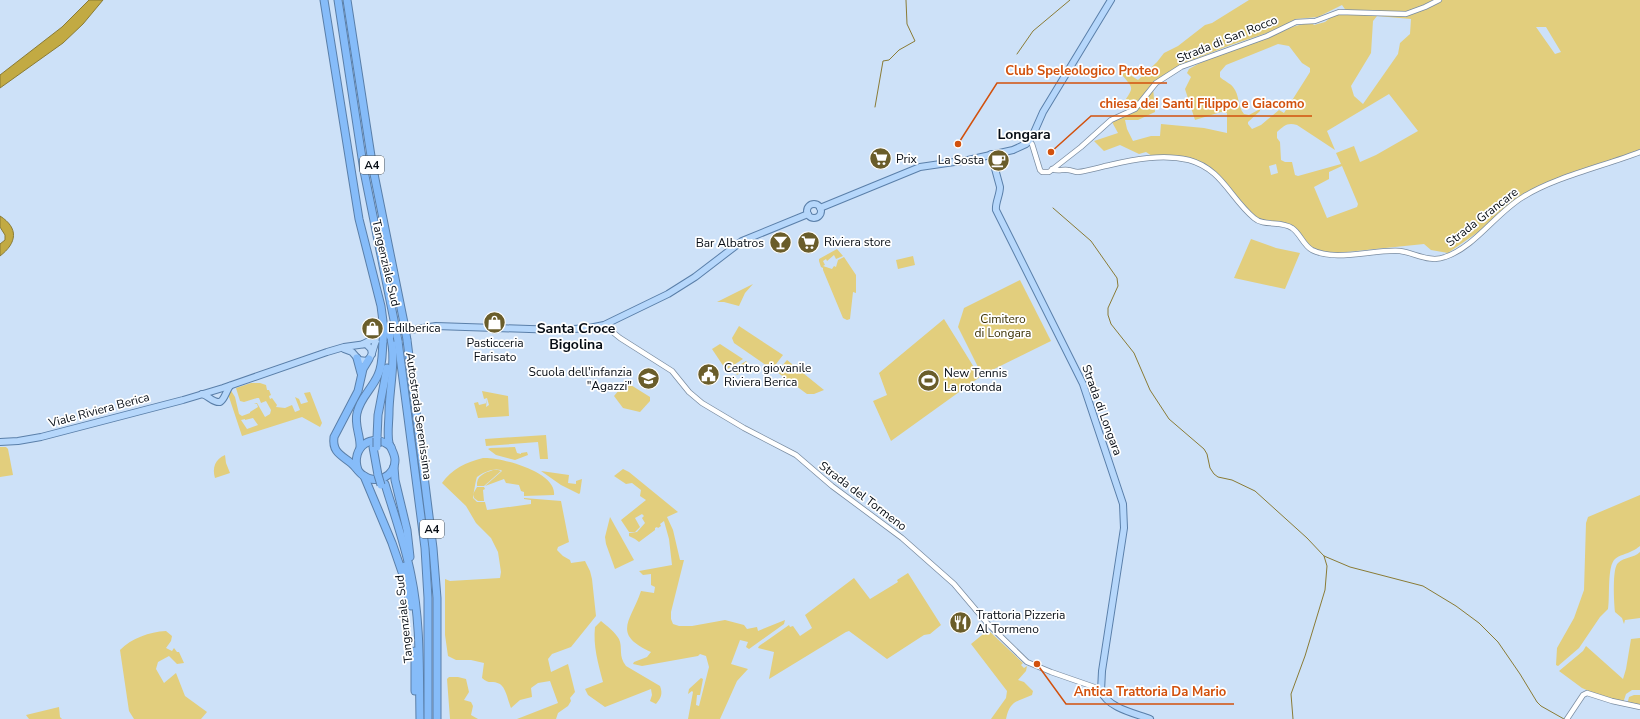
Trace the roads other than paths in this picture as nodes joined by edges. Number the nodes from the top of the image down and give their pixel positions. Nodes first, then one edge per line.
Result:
1 (324, 0) edge
2 (328, 0) edge
3 (338, 0) edge
4 (347, 0) edge
5 (1111, 0) edge
6 (1439, 0) edge
7 (1029, 141) junction
8 (1640, 152) edge
9 (991, 154) junction
10 (1052, 169) junction
11 (820, 208) junction
12 (808, 214) junction
13 (604, 325) junction
14 (387, 333) junction
15 (362, 344) junction
16 (338, 349) junction
17 (371, 356) junction
18 (356, 357) junction
19 (360, 379) junction
20 (230, 386) junction
21 (216, 390) junction
22 (202, 394) junction
23 (224, 394) junction
24 (212, 400) junction
25 (0, 442) edge
26 (391, 447) junction
27 (359, 450) junction
28 (341, 456) junction
29 (394, 466) junction
30 (358, 470) junction
31 (364, 476) junction
32 (383, 485) junction
33 (411, 575) junction
34 (412, 606) junction
35 (1100, 689) junction
36 (1640, 707) edge
37 (415, 719) edge
38 (420, 719) edge
39 (428, 719) edge
40 (437, 719) edge
41 (1150, 719) edge
42 (1567, 719) edge

1 - 14 highway, Tangenziale Sud
2 - 14 highway, Tangenziale Sud
3 - 14 highway, Autostrada Serenissima / A4
4 - 40 highway, Autostrada Serenissima / A4, bridge
5 - 7 main road
6 - 10 street, Strada di San Rocco
7 - 9 main road, Viale Riviera Berica
7 - 10 street
8 - 10 street, Strada Grancare
9 - 11 main road, Viale Riviera Berica
9 - 35 main road, Strada di Longara
11 - 12 main road, Viale Riviera Berica
11 - 12 main road, Viale Riviera Berica
12 - 13 main road, Viale Riviera Berica
13 - 14 main road, Viale Riviera Berica
13 - 35 street, Strada del Tormeno
14 - 15 main road, Viale Riviera Berica
14 - 17 main road
14 - 26 highway
14 - 27 highway
14 - 32 highway, Tangenziale Sud, bridge
14 - 39 highway, Autostrada Serenissima / A4, bridge
15 - 16 main road, Viale Riviera Berica
15 - 17 main road
15 - 18 main road
16 - 18 main road
16 - 20 main road, Viale Riviera Berica
17 - 18 main road
17 - 19 highway
18 - 19 highway
19 - 28 highway
20 - 21 main road, Viale Riviera Berica
20 - 23 main road
21 - 22 main road, Viale Riviera Berica
21 - 23 main road
21 - 24 main road
22 - 24 main road
22 - 25 main road, Viale Riviera Berica
23 - 24 main road
26 - 27 highway
26 - 29 highway
27 - 28 highway
27 - 30 highway
28 - 30 highway
29 - 31 highway
29 - 33 highway
30 - 31 highway
31 - 34 highway
32 - 33 highway, Tangenziale Sud
32 - 34 highway, Tangenziale Sud
33 - 38 highway, Tangenziale Sud
34 - 37 highway, Tangenziale Sud
35 - 41 main road
36 - 42 street

